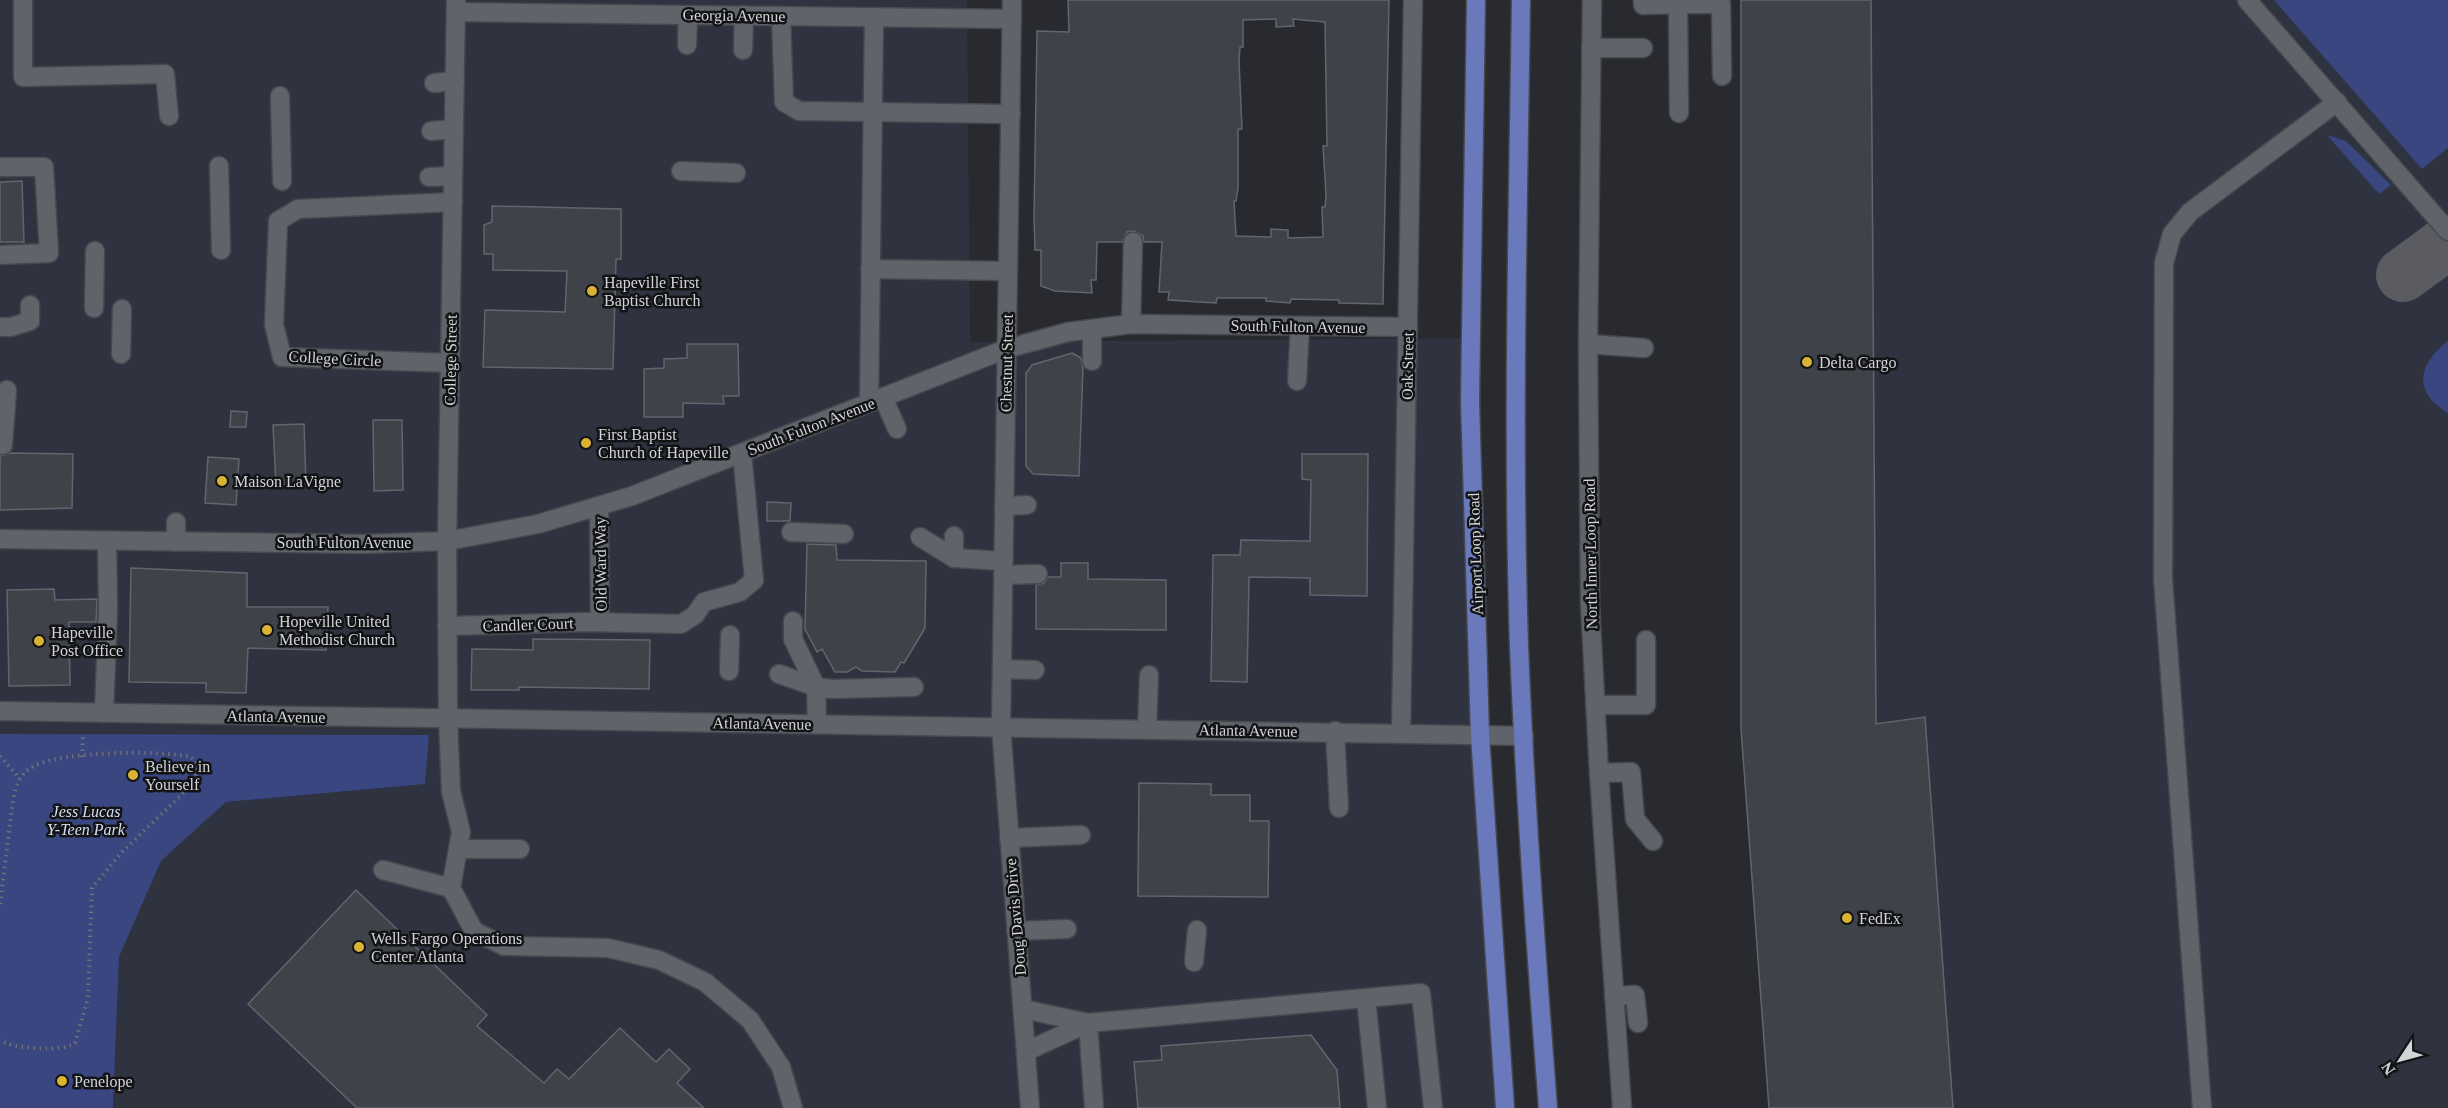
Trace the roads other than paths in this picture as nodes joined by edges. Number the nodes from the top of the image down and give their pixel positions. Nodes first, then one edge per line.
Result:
1 (23, 0) edge
2 (1012, 0) edge
3 (1413, 0) edge
4 (1476, 0) edge
5 (1521, 0) edge
6 (1592, 0) edge
7 (1643, 0) edge
8 (2247, 0) edge
9 (1678, 4) junction
10 (456, 6) edge
11 (916, 9) edge
12 (688, 15) junction
13 (744, 15) junction
14 (781, 16) junction
15 (874, 17) junction
16 (1012, 19) junction
17 (687, 45) dead end
18 (1591, 48) junction
19 (1643, 48) dead end
20 (743, 50) dead end
21 (1722, 76) dead end
22 (454, 81) junction
23 (434, 83) dead end
24 (280, 96) dead end
25 (2337, 102) junction
26 (872, 112) junction
27 (1678, 113) dead end
28 (1011, 114) junction
29 (169, 116) dead end
30 (454, 129) junction
31 (431, 131) dead end
32 (219, 165) dead end
33 (0, 168) edge
34 (681, 171) dead end
35 (736, 173) dead end
36 (453, 176) junction
37 (429, 177) dead end
38 (282, 181) dead end
39 (453, 202) junction
40 (2448, 231) edge
41 (1133, 242) dead end
42 (221, 250) dead end
43 (95, 251) dead end
44 (0, 255) edge
45 (870, 269) junction
46 (1008, 271) junction
47 (30, 305) dead end
48 (94, 308) dead end
49 (122, 309) dead end
50 (1131, 324) junction
51 (1300, 326) junction
52 (0, 327) edge
53 (1408, 327) junction
54 (1092, 329) junction
55 (1588, 344) junction
56 (1644, 348) dead end
57 (1006, 349) junction
58 (121, 354) dead end
59 (1092, 361) dead end
60 (450, 363) junction
61 (1297, 381) dead end
62 (7, 390) dead end
63 (876, 400) junction
64 (897, 429) dead end
65 (1, 445) edge
66 (742, 453) junction
67 (1027, 505) dead end
68 (599, 506) junction
69 (1004, 506) junction
70 (176, 522) dead end
71 (790, 532) dead end
72 (843, 534) dead end
73 (115, 536) junction
74 (954, 536) dead end
75 (920, 537) dead end
76 (0, 539) edge
77 (447, 541) junction
78 (176, 542) junction
79 (954, 558) junction
80 (1003, 568) junction
81 (1038, 574) dead end
82 (792, 621) dead end
83 (600, 622) junction
84 (447, 626) junction
85 (730, 635) dead end
86 (1646, 640) dead end
87 (1002, 669) junction
88 (1035, 670) dead end
89 (729, 671) dead end
90 (779, 674) dead end
91 (1149, 675) dead end
92 (816, 687) junction
93 (914, 687) dead end
94 (1595, 705) junction
95 (0, 711) edge
96 (104, 713) junction
97 (448, 719) junction
98 (817, 724) junction
99 (1001, 726) junction
100 (1147, 729) junction
101 (1335, 732) junction
102 (1401, 733) junction
103 (1480, 735) junction
104 (1524, 736) junction
105 (1599, 773) junction
106 (1339, 808) dead end
107 (1081, 835) dead end
108 (1009, 838) junction
109 (1653, 841) dead end
110 (458, 849) junction
111 (520, 849) dead end
112 (383, 870) dead end
113 (451, 888) junction
114 (1067, 929) dead end
115 (1197, 930) dead end
116 (1016, 931) junction
117 (1194, 962) dead end
118 (1614, 996) junction
119 (1366, 998) junction
120 (1023, 1009) junction
121 (1088, 1023) junction
122 (1638, 1023) dead end
123 (1027, 1051) junction
124 (794, 1108) edge
125 (1030, 1108) edge
126 (1094, 1108) edge
127 (1377, 1108) edge
128 (1433, 1108) edge
129 (1504, 1108) edge
130 (1548, 1108) edge
131 (1622, 1108) edge
132 (2202, 1108) edge

1 - 29 street
2 - 16 street, Chestnut Street
3 - 53 street, Oak Street
4 - 103 main road, Airport Loop Road
5 - 104 main road
6 - 18 street, North Inner Loop Road
7 - 9 street
8 - 25 street
9 - 21 street
9 - 27 street
10 - 12 street, Georgia Avenue
10 - 22 street, College Street
11 - 15 street, Georgia Avenue
11 - 16 street, Georgia Avenue
12 - 13 street, Georgia Avenue
12 - 17 street
13 - 14 street, Georgia Avenue
13 - 20 street
14 - 15 street, Georgia Avenue
14 - 26 street
15 - 26 street
16 - 28 street, Chestnut Street
18 - 19 street
18 - 55 street, North Inner Loop Road
22 - 23 street
22 - 30 street, College Street
24 - 38 street
25 - 40 street
25 - 132 street
26 - 28 street
26 - 45 street
28 - 46 street, Chestnut Street
30 - 31 street
30 - 36 street, College Street
32 - 42 street
33 - 44 street
34 - 35 street
36 - 37 street
36 - 39 street, College Street
39 - 60 street, College Street
39 - 60 street, College Circle
41 - 50 street
43 - 48 street
45 - 46 street
45 - 63 street
46 - 57 street, Chestnut Street
47 - 52 street
49 - 58 street
50 - 51 street, South Fulton Avenue
50 - 54 street, South Fulton Avenue
51 - 53 street, South Fulton Avenue
51 - 61 street
53 - 102 street, Oak Street
54 - 57 street, South Fulton Avenue
54 - 59 street
55 - 56 street
55 - 94 street, North Inner Loop Road
57 - 63 street, South Fulton Avenue
57 - 69 street, Chestnut Street
60 - 77 street, College Street
62 - 65 street
63 - 64 street
63 - 66 street, South Fulton Avenue
66 - 68 street, South Fulton Avenue
66 - 83 street, Candler Court
67 - 69 street
68 - 77 street, South Fulton Avenue
68 - 83 street, Old Ward Way
69 - 80 street, Chestnut Street
70 - 78 street
71 - 72 street
73 - 76 street, South Fulton Avenue
73 - 78 street, South Fulton Avenue
73 - 96 street
74 - 79 street
75 - 79 street
77 - 78 street, South Fulton Avenue
77 - 84 street, College Street
79 - 80 street
80 - 81 street
80 - 87 street, Chestnut Street
82 - 92 street
83 - 84 street, Candler Court
84 - 97 street, College Street
85 - 89 street
86 - 94 street
87 - 88 street
87 - 99 street, Chestnut Street
90 - 92 street
91 - 100 street
92 - 93 street
92 - 98 street
94 - 105 street, North Inner Loop Road
95 - 96 street, Atlanta Avenue
96 - 97 street, Atlanta Avenue
97 - 98 street, Atlanta Avenue
97 - 110 street, College Street
98 - 99 street, Atlanta Avenue
99 - 100 street, Atlanta Avenue
99 - 108 street, Doug Davis Drive
100 - 101 street, Atlanta Avenue
101 - 102 street, Atlanta Avenue
101 - 106 street
102 - 103 street, Atlanta Avenue
103 - 104 street, Atlanta Avenue
103 - 129 main road, Airport Loop Road
104 - 130 main road
105 - 109 street
105 - 118 street, North Inner Loop Road
107 - 108 street
108 - 116 street, Doug Davis Drive
110 - 111 street
110 - 113 street, College Street
112 - 113 street
113 - 124 street
114 - 116 street
115 - 117 street
116 - 120 street, Doug Davis Drive
118 - 122 street
118 - 131 street, North Inner Loop Road
119 - 121 street
119 - 127 street
119 - 128 street
120 - 121 street
120 - 123 street, Doug Davis Drive
121 - 123 street
121 - 126 street
123 - 125 street, Doug Davis Drive

